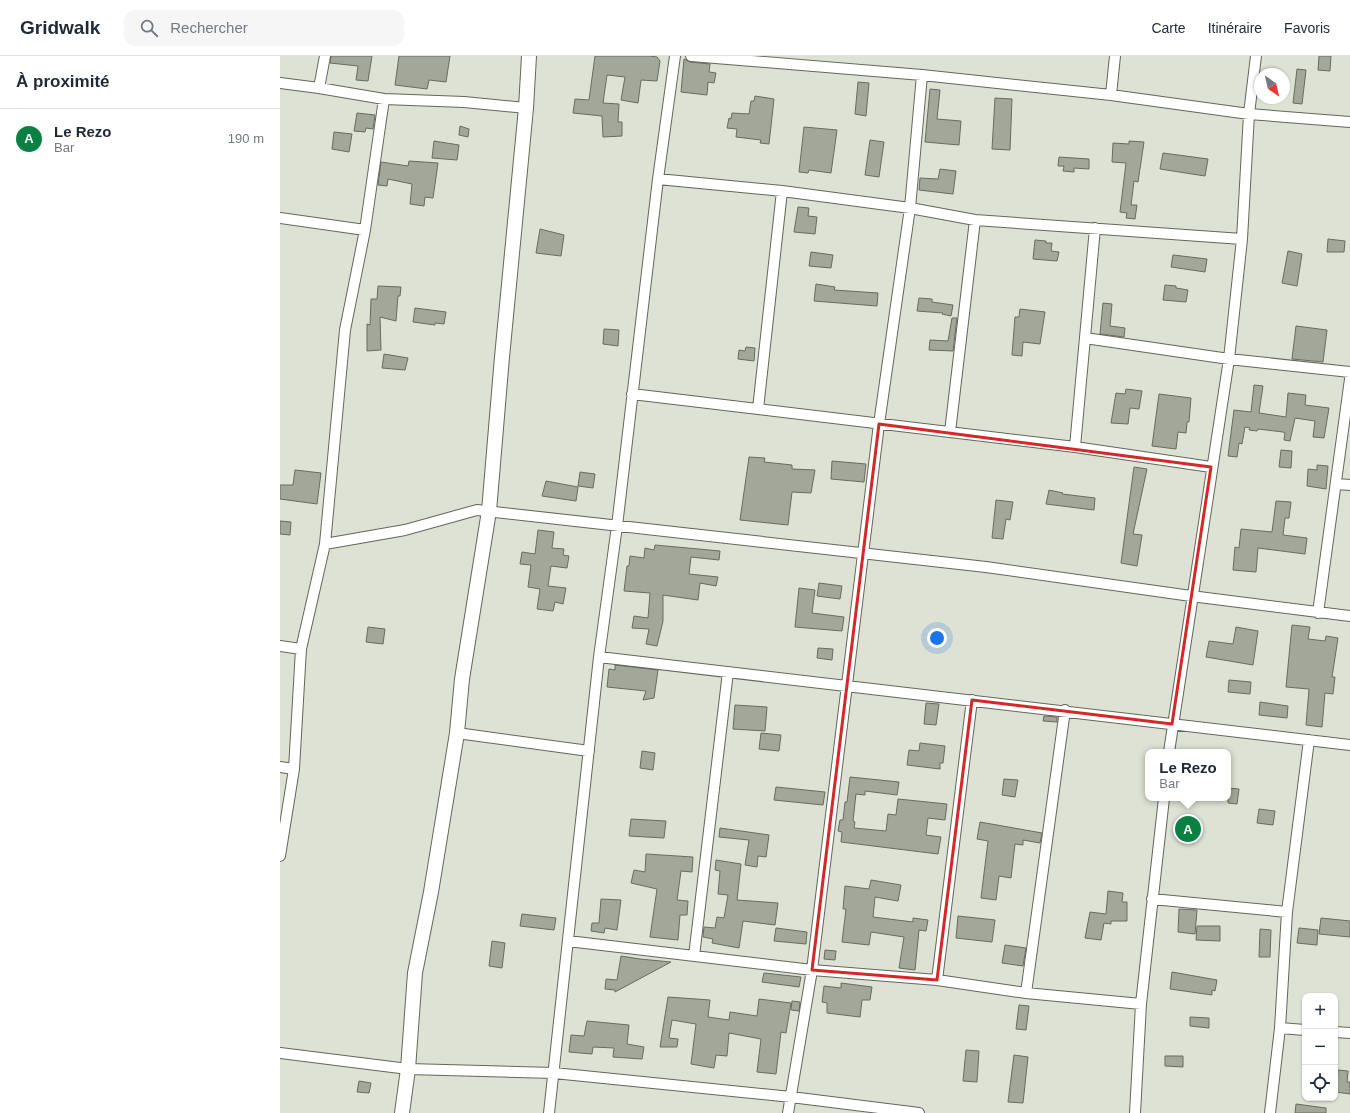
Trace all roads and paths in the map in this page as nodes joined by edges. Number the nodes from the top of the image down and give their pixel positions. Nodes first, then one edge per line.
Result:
1 (325, 56) edge
2 (529, 56) edge
3 (675, 56) edge
4 (691, 56) edge
5 (1115, 56) edge
6 (1256, 56) edge
7 (922, 75) junction
8 (280, 83) edge
9 (319, 88) junction
10 (1111, 95) junction
11 (384, 99) junction
12 (526, 108) junction
13 (1249, 114) junction
14 (1350, 122) edge
15 (658, 179) junction
16 (782, 192) junction
17 (910, 208) junction
18 (280, 218) edge
19 (975, 220) junction
20 (1095, 228) junction
21 (365, 230) junction
22 (1242, 239) junction
23 (1085, 338) junction
24 (1229, 359) junction
25 (1350, 372) edge
26 (1350, 379) edge
27 (632, 394) junction
28 (758, 409) junction
29 (879, 424) junction
30 (950, 432) junction
31 (1074, 447) junction
32 (1211, 467) junction
33 (1337, 484) junction
34 (1350, 485) edge
35 (489, 512) junction
36 (617, 526) junction
37 (325, 544) junction
38 (863, 554) junction
39 (1191, 596) junction
40 (1318, 613) junction
41 (1350, 616) edge
42 (280, 646) edge
43 (301, 649) junction
44 (599, 657) junction
45 (728, 672) junction
46 (847, 685) junction
47 (972, 700) junction
48 (1065, 710) junction
49 (1172, 724) junction
50 (457, 733) junction
51 (1309, 740) junction
52 (1350, 745) edge
53 (1169, 749) edge
54 (589, 750) junction
55 (280, 767) edge
56 (294, 769) junction
57 (1164, 801) edge
58 (280, 856) edge
59 (1152, 899) junction
60 (1287, 912) junction
61 (568, 942) junction
62 (694, 956) junction
63 (812, 970) junction
64 (937, 980) junction
65 (1026, 993) junction
66 (1141, 1004) junction
67 (1280, 1028) junction
68 (1302, 1030) edge
69 (1338, 1032) edge
70 (1350, 1033) edge
71 (280, 1053) edge
72 (408, 1069) junction
73 (554, 1073) junction
74 (791, 1097) junction
75 (402, 1113) edge
76 (549, 1113) edge
77 (788, 1113) edge
78 (919, 1113) edge
79 (1135, 1113) edge
80 (1270, 1113) edge

1 - 9 street
2 - 12 street
3 - 15 street
4 - 7 street
5 - 10 street
6 - 13 street
7 - 10 street
7 - 17 street
8 - 9 street
9 - 11 street
10 - 13 street
11 - 12 street
11 - 21 street
12 - 35 street
13 - 14 street
13 - 22 street
15 - 16 street
15 - 27 street
16 - 17 street
16 - 28 street
17 - 19 street
17 - 29 street
18 - 21 street
19 - 20 street
19 - 30 street
20 - 22 street
20 - 23 street
21 - 37 street
22 - 24 street
23 - 24 street
23 - 31 street
24 - 25 street
24 - 32 street
26 - 33 street
27 - 28 street
27 - 36 street
28 - 29 street
29 - 30 street
29 - 38 street
30 - 31 street
31 - 32 street
32 - 39 street
33 - 34 street
33 - 40 street
35 - 36 street
35 - 37 street
35 - 50 street
36 - 38 street
36 - 44 street
37 - 43 street
38 - 39 street
38 - 46 street
39 - 40 street
39 - 49 street
40 - 41 street
42 - 43 street
43 - 56 street
44 - 45 street
44 - 54 street
45 - 46 street
45 - 62 street
46 - 47 street
46 - 63 street
47 - 48 street
47 - 64 street
48 - 49 street
48 - 65 street
49 - 51 street
49 - 53 street
50 - 54 street
50 - 72 street
51 - 52 street
51 - 60 street
54 - 61 street
55 - 56 street
56 - 58 street
57 - 59 street
59 - 60 street
59 - 66 street
60 - 67 street
61 - 62 street
61 - 73 street
62 - 63 street
63 - 64 street
63 - 74 street
64 - 65 street
65 - 66 street
66 - 79 street
67 - 68 street
67 - 80 street
69 - 70 street
71 - 72 street
72 - 73 street
72 - 75 street
73 - 74 street
73 - 76 street
74 - 77 street
74 - 78 street

